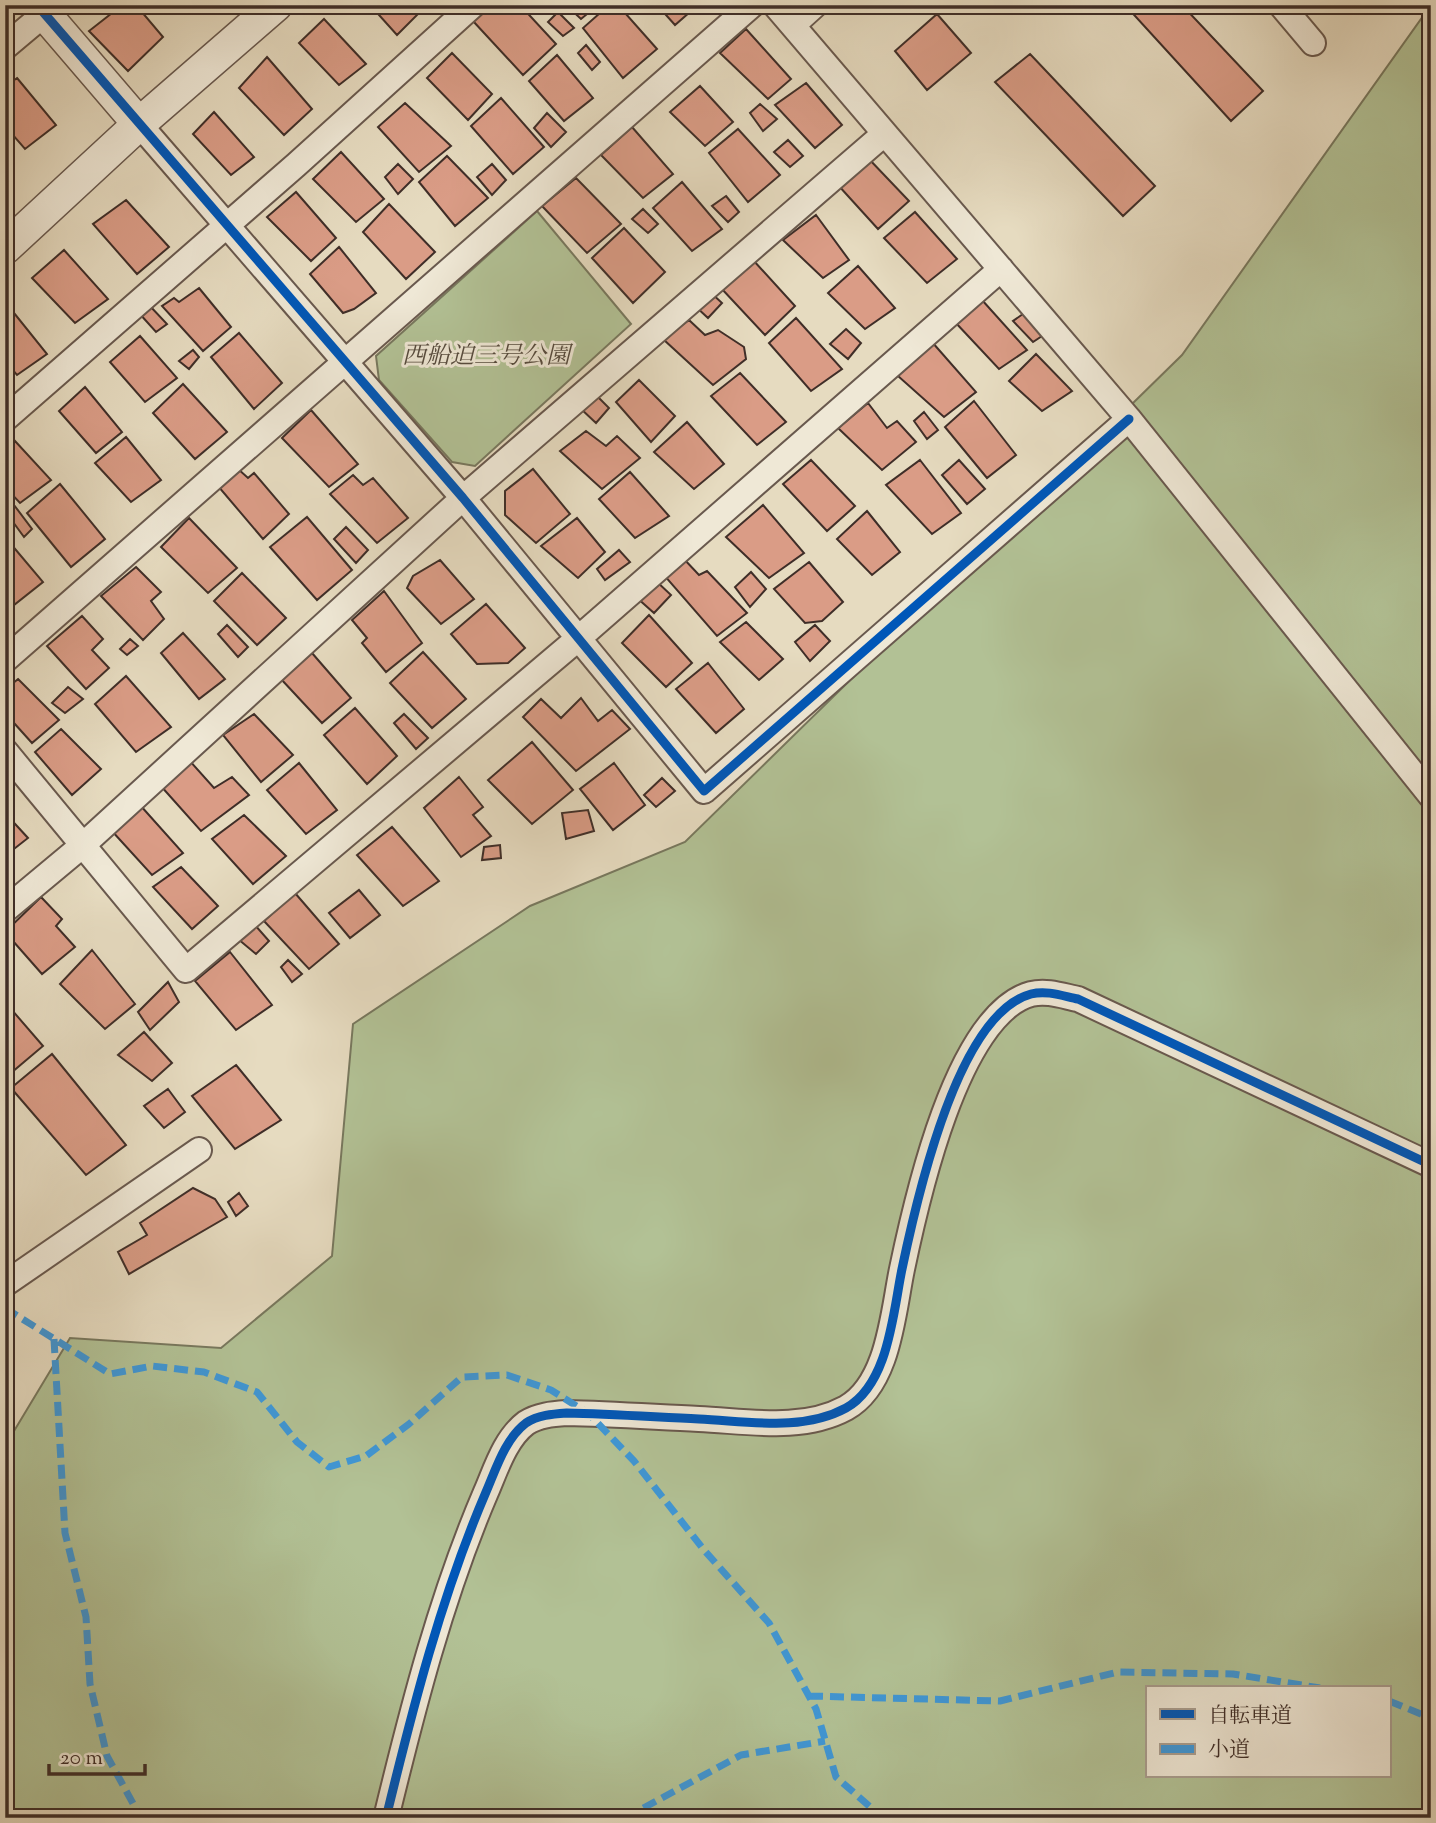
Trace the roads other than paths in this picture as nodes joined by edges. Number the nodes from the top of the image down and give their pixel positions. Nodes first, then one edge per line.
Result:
1 (276, 5) edge
2 (473, 5) edge
3 (751, 5) edge
4 (775, 5) edge
5 (815, 5) edge
6 (1281, 5) edge
7 (45, 8) edge
8 (793, 25) junction
9 (1313, 43) dead end
10 (5, 47) edge
11 (139, 124) junction
12 (884, 134) junction
13 (227, 223) junction
14 (5, 248) edge
15 (1001, 268) junction
16 (344, 359) junction
17 (5, 419) edge
18 (1129, 419) junction
19 (463, 498) junction
20 (580, 637) junction
21 (5, 660) edge
22 (5, 751) edge
23 (1431, 796) edge
24 (83, 845) junction
25 (5, 910) edge
26 (199, 1150) dead end
27 (1431, 1165) edge
28 (5, 1284) edge
29 (386, 1818) edge

1 - 11 street
2 - 13 street
3 - 16 street
4 - 8 street
5 - 8 street
6 - 9 street
7 - 10 street
7 - 11 street
8 - 12 street
11 - 13 street
11 - 14 street
12 - 15 street
12 - 19 street
13 - 16 street
13 - 17 street
15 - 18 street
15 - 20 street
16 - 19 street
16 - 21 street
18 - 20 street
18 - 23 street
19 - 20 street
19 - 24 street
20 - 24 street
22 - 24 street
24 - 25 street
26 - 28 street
27 - 29 street

